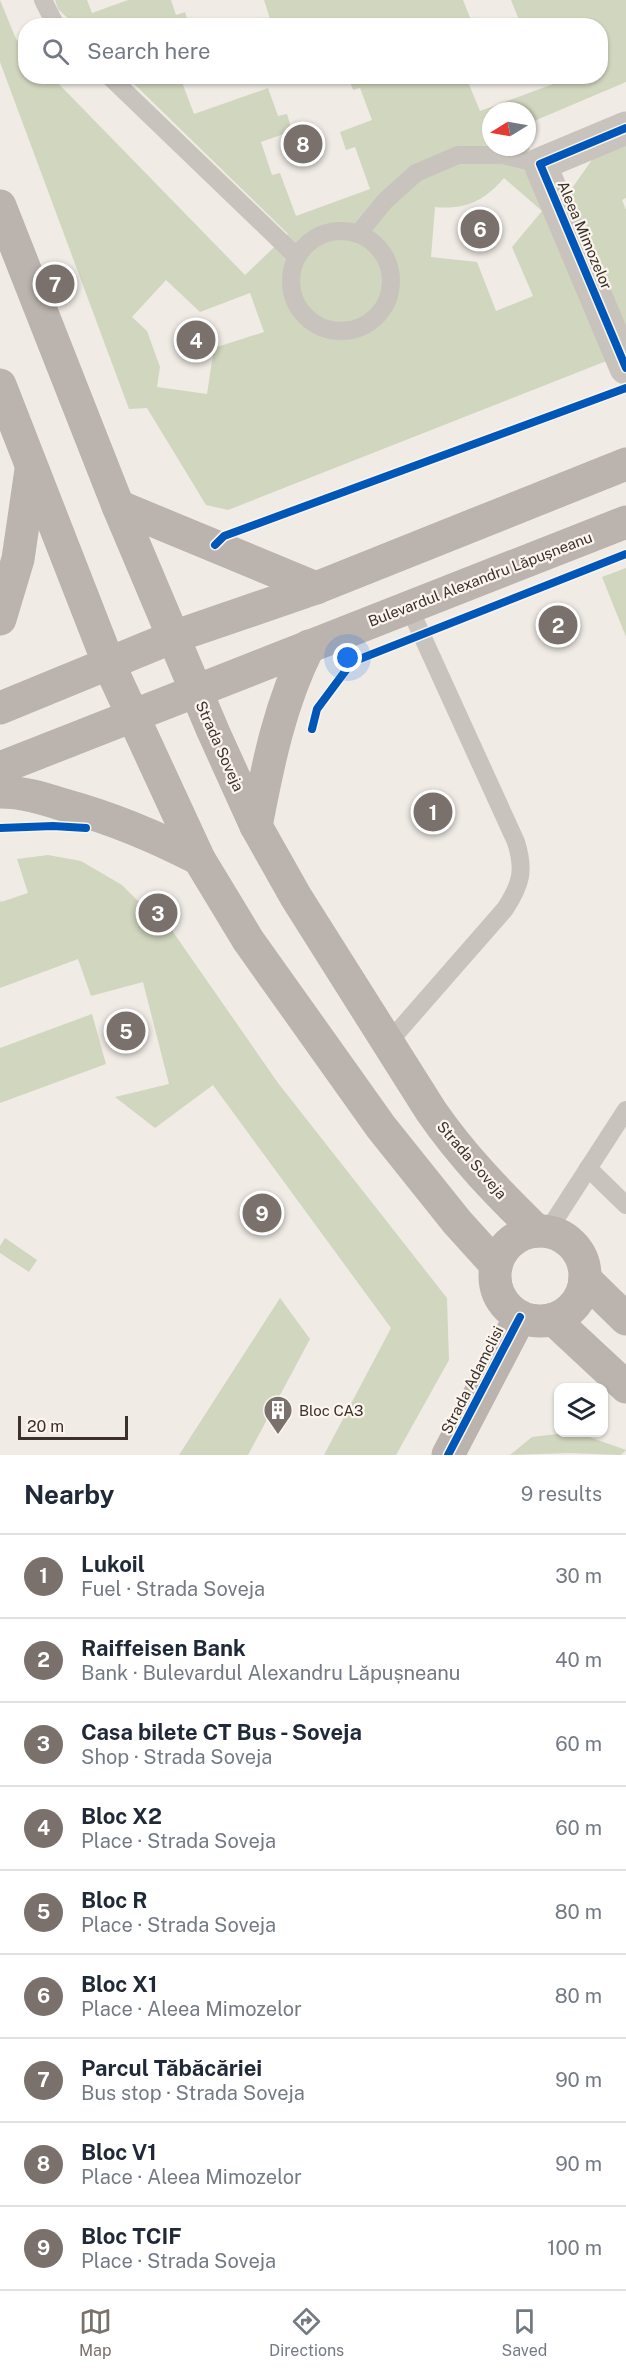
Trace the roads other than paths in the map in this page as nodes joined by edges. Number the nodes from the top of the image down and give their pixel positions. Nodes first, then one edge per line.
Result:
1 (43, 0) edge
2 (52, 18) edge
3 (117, 84) edge
4 (626, 128) edge
5 (540, 164) junction
6 (0, 206) edge
7 (358, 234) junction
8 (297, 257) junction
9 (626, 368) edge
10 (0, 385) edge
11 (626, 464) edge
12 (31, 468) junction
13 (118, 506) junction
14 (626, 522) edge
15 (316, 588) junction
16 (409, 607) junction
17 (0, 619) edge
18 (173, 637) junction
19 (309, 646) junction
20 (108, 662) junction
21 (196, 690) junction
22 (0, 708) edge
23 (132, 715) junction
24 (0, 768) edge
25 (0, 792) edge
26 (256, 826) junction
27 (199, 859) junction
28 (387, 1044) junction
29 (626, 1110) edge
30 (588, 1168) junction
31 (626, 1205) edge
32 (542, 1232) junction
33 (496, 1265) junction
34 (585, 1279) junction
35 (520, 1317) junction
36 (553, 1319) junction
37 (626, 1319) edge
38 (626, 1387) edge
39 (448, 1455) edge

1 - 2 lane
3 - 8 lane
4 - 5 street
5 - 7 lane
5 - 9 street, Aleea Mimozelor
6 - 13 main road, Strada Soveja
7 - 8 lane
7 - 8 lane
10 - 12 main road
11 - 15 main road
12 - 17 main road
12 - 20 main road
13 - 15 main road
13 - 18 main road, Strada Soveja
14 - 16 main road, Bulevardul Alexandru Lăpușneanu
15 - 18 main road
16 - 19 main road, Bulevardul Alexandru Lăpușneanu
16 - 28 lane
18 - 20 main road
18 - 21 main road, Strada Soveja
19 - 21 main road, Bulevardul Alexandru Lăpușneanu
19 - 26 main road
20 - 22 main road
20 - 23 main road
21 - 23 main road, Bulevardul Alexandru Lăpușneanu
21 - 26 main road, Strada Soveja
23 - 24 main road, Bulevardul Alexandru Lăpușneanu
23 - 27 main road
25 - 27 main road
26 - 28 main road, Strada Soveja
27 - 33 main road
28 - 32 main road, Strada Soveja
29 - 30 lane
30 - 31 lane
30 - 32 lane
32 - 33 main road
32 - 34 main road
33 - 35 main road
34 - 36 main road
34 - 37 main road
35 - 36 main road
35 - 39 main road, Strada Adamclisi
36 - 38 main road

